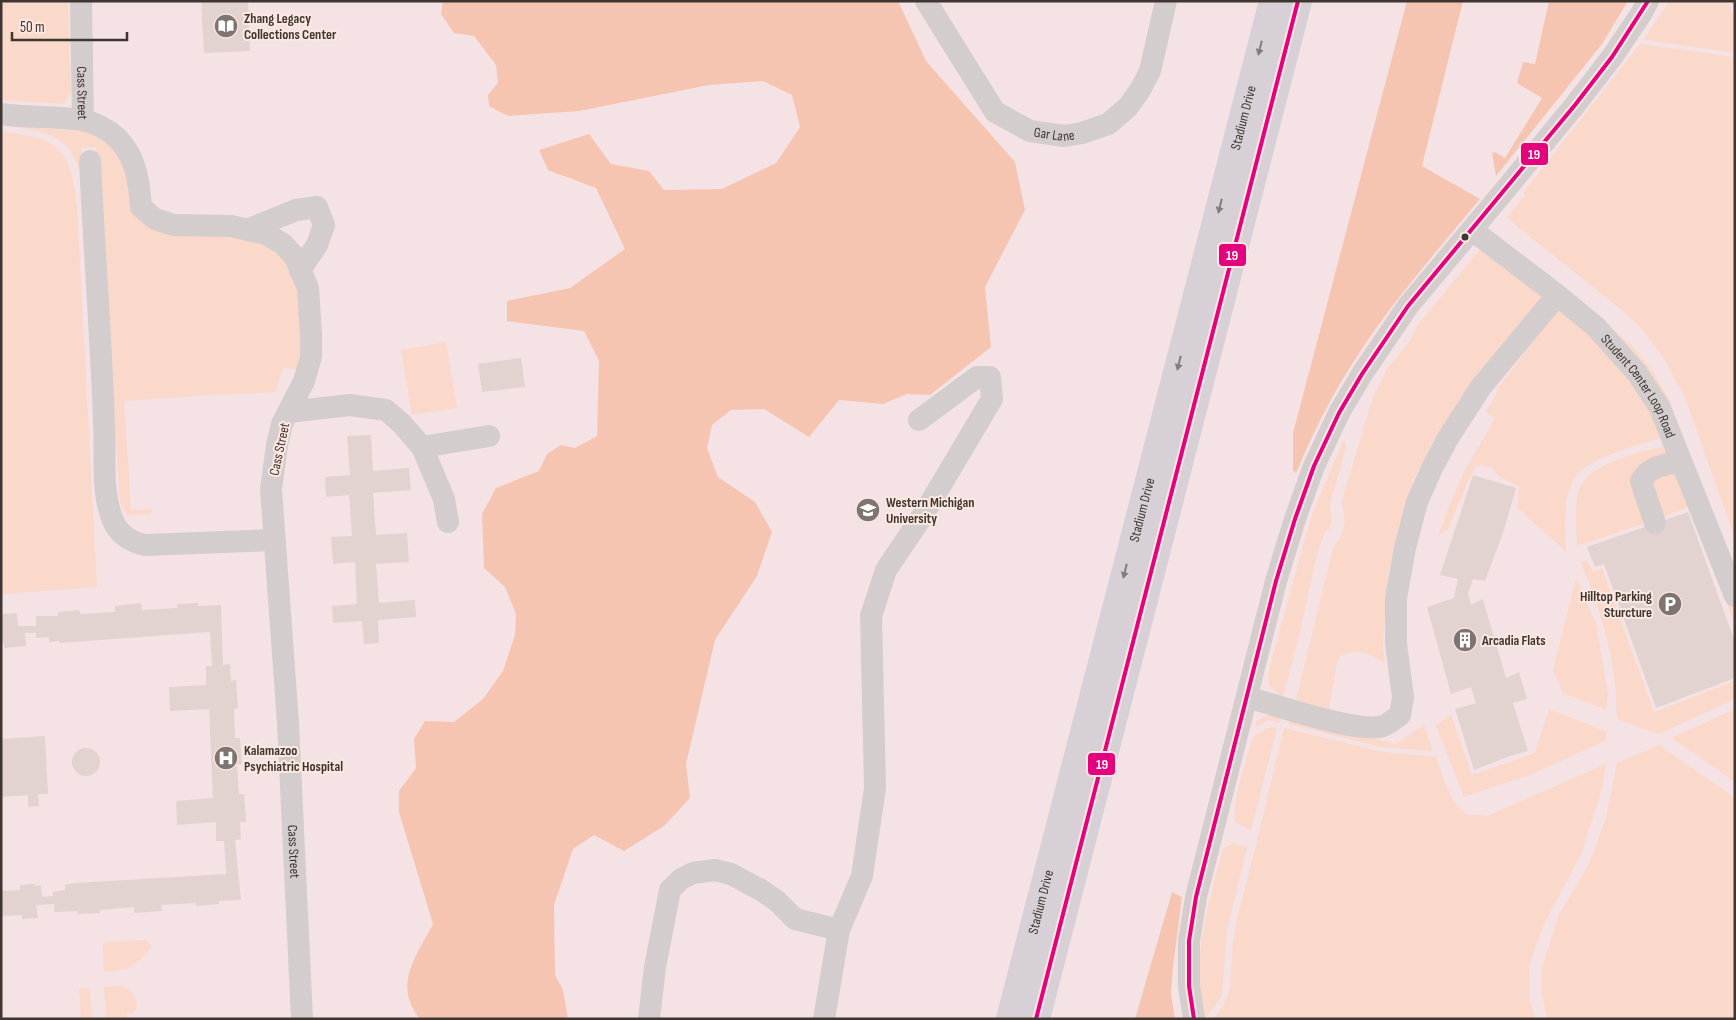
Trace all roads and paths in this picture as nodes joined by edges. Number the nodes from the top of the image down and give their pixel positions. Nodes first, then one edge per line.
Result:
1 (81, 1) edge
2 (926, 1) edge
3 (1166, 1) edge
4 (1272, 1) edge
5 (1298, 1) edge
6 (1648, 1) edge
7 (1, 114) edge
8 (83, 120) junction
9 (90, 161) dead end
10 (247, 230) junction
11 (1472, 230) junction
12 (300, 270) junction
13 (1556, 294) junction
14 (288, 412) junction
15 (919, 420) dead end
16 (489, 436) dead end
17 (422, 447) junction
18 (1681, 461) junction
19 (448, 522) dead end
20 (1655, 523) dead end
21 (274, 540) junction
22 (1735, 596) edge
23 (1248, 697) junction
24 (839, 930) junction
25 (302, 1019) edge
26 (649, 1019) edge
27 (824, 1019) edge
28 (1010, 1019) edge
29 (1036, 1019) edge
30 (1194, 1019) edge

1 - 8 street, Cass Street
2 - 3 street, Gar Lane
4 -> 28 main road, Stadium Drive
5 - 29 main road, Stadium Drive
6 - 11 street
7 - 8 street
8 - 10 street, Cass Street
9 - 21 street
10 - 12 street, Cass Street
10 - 12 street
11 - 13 street, Student Center Loop Road
11 - 23 street
12 - 14 street, Cass Street
13 - 18 street, Student Center Loop Road
13 - 23 street
14 - 17 street
14 - 21 street, Cass Street
15 - 24 street
16 - 17 street
17 - 19 street
18 - 20 street
18 - 22 street, Student Center Loop Road
21 - 25 street, Cass Street
23 - 30 street
24 - 26 street
24 - 27 street

